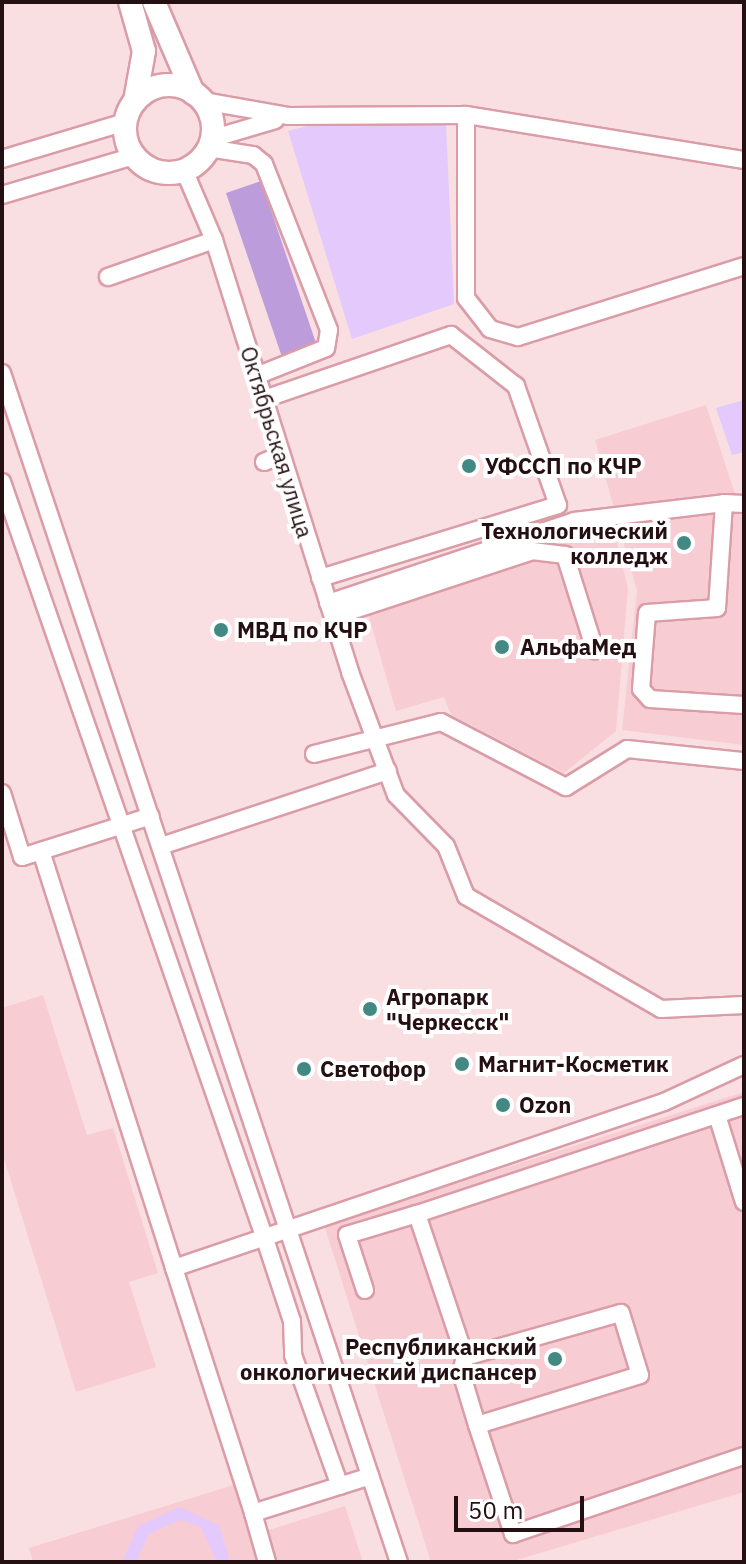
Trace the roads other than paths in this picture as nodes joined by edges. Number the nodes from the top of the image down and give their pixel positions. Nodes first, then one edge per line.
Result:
1 (130, 2) edge
2 (154, 2) edge
3 (198, 97) junction
4 (135, 101) junction
5 (466, 115) junction
6 (288, 116) junction
7 (125, 122) junction
8 (210, 143) junction
9 (134, 156) junction
10 (2, 159) edge
11 (744, 160) edge
12 (184, 170) junction
13 (2, 195) edge
14 (214, 240) junction
15 (744, 266) edge
16 (108, 277) dead end
17 (256, 376) junction
18 (3, 380) edge
19 (264, 399) junction
20 (281, 455) junction
21 (264, 462) dead end
22 (2, 482) edge
23 (724, 503) junction
24 (744, 504) edge
25 (320, 578) junction
26 (330, 610) junction
27 (595, 650) dead end
28 (744, 705) edge
29 (370, 734) junction
30 (314, 754) dead end
31 (744, 761) edge
32 (388, 771) junction
33 (2, 793) edge
34 (151, 816) junction
35 (125, 825) junction
36 (161, 846) junction
37 (41, 851) junction
38 (744, 1005) edge
39 (744, 1065) edge
40 (744, 1106) edge
41 (717, 1115) junction
42 (744, 1202) edge
43 (417, 1214) junction
44 (290, 1231) junction
45 (265, 1239) junction
46 (174, 1268) junction
47 (365, 1290) dead end
48 (465, 1357) junction
49 (477, 1425) junction
50 (744, 1456) edge
51 (370, 1476) junction
52 (340, 1486) junction
53 (253, 1513) junction
54 (267, 1562) edge
55 (399, 1562) edge

1 - 4 main road
2 - 3 main road
3 - 4 main road
3 - 6 street
3 - 8 main road
4 - 7 main road
5 - 6 street
5 - 11 street
5 - 15 street
6 - 8 street
7 - 9 main road
7 - 10 street
8 - 12 main road
8 - 17 street
9 - 12 main road
9 - 13 street
12 - 14 street, Октябрьская улица
14 - 16 street
14 - 17 street, Октябрьская улица
17 - 19 street, Октябрьская улица
18 - 34 street
19 - 20 street, Октябрьская улица
19 - 25 street
20 - 21 street
20 - 25 street, Октябрьская улица
22 - 35 street
23 - 24 street
23 - 26 street
23 - 28 street
25 - 26 street, Октябрьская улица
26 - 27 street
26 - 29 street, Октябрьская улица
29 - 30 street
29 - 31 street
29 - 32 street, Октябрьская улица
32 - 36 street
32 - 38 street, Октябрьская улица
33 - 37 street
34 - 35 street
34 - 36 street
35 - 37 street
35 - 45 street
36 - 44 street
37 - 46 street
39 - 44 street
40 - 41 street
41 - 42 street
41 - 43 street
43 - 47 street
43 - 48 street
44 - 45 street
44 - 51 street
45 - 46 street
45 - 52 street
46 - 53 street
48 - 49 street
48 - 49 street
49 - 50 street
51 - 52 street
51 - 55 street
52 - 53 street
53 - 54 street

